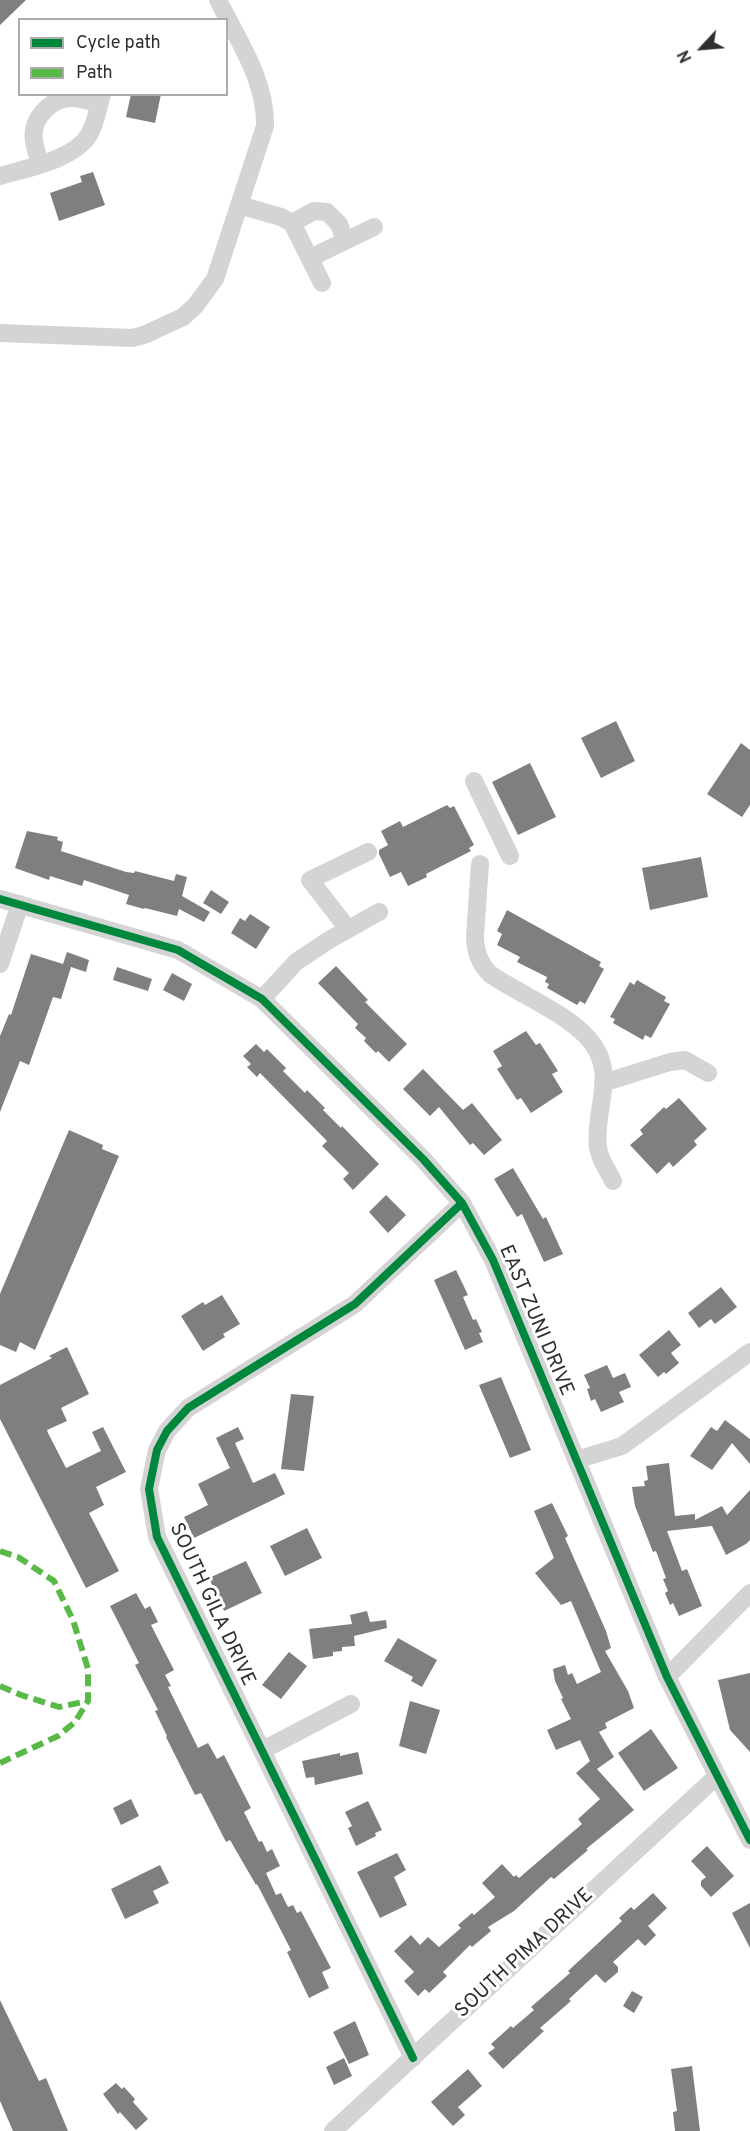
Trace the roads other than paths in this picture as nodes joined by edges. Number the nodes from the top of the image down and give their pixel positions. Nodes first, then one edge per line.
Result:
1 (218, 0) edge
2 (227, 18) edge
3 (228, 19) edge
4 (101, 99) edge
5 (40, 163) junction
6 (0, 176) edge
7 (239, 205) junction
8 (292, 223) junction
9 (374, 227) dead end
10 (345, 241) junction
11 (310, 258) junction
12 (322, 283) dead end
13 (0, 333) edge
14 (474, 781) dead end
15 (368, 852) dead end
16 (510, 856) dead end
17 (480, 864) dead end
18 (0, 898) edge
19 (20, 904) junction
20 (379, 912) dead end
21 (348, 929) junction
22 (0, 964) edge
23 (262, 999) junction
24 (708, 1073) dead end
25 (603, 1083) junction
26 (613, 1181) dead end
27 (462, 1203) junction
28 (750, 1352) edge
29 (576, 1460) junction
30 (750, 1593) edge
31 (667, 1677) junction
32 (351, 1704) dead end
33 (262, 1750) junction
34 (717, 1776) junction
35 (750, 1840) edge
36 (413, 2058) junction
37 (333, 2131) edge

1 - 2 street
3 - 7 street
4 - 5 street
4 - 5 street
5 - 6 street
7 - 8 street
7 - 13 street
8 - 10 street
8 - 11 street
9 - 10 street
10 - 11 street
11 - 12 street
14 - 16 street
15 - 21 street
17 - 25 street
18 - 19 street, EAST ZUNI DRIVE
19 - 22 street
19 - 23 street, EAST ZUNI DRIVE
20 - 21 street
21 - 23 street
23 - 27 street, EAST ZUNI DRIVE
24 - 25 street
25 - 26 street
27 - 29 street, EAST ZUNI DRIVE
27 - 33 street, SOUTH GILA DRIVE
28 - 29 street
29 - 31 street, EAST ZUNI DRIVE
30 - 31 street
31 - 34 street, EAST ZUNI DRIVE
32 - 33 street
33 - 36 street, SOUTH GILA DRIVE
34 - 35 street, EAST ZUNI DRIVE
34 - 36 street, SOUTH PIMA DRIVE
36 - 37 street, SOUTH PIMA DRIVE

